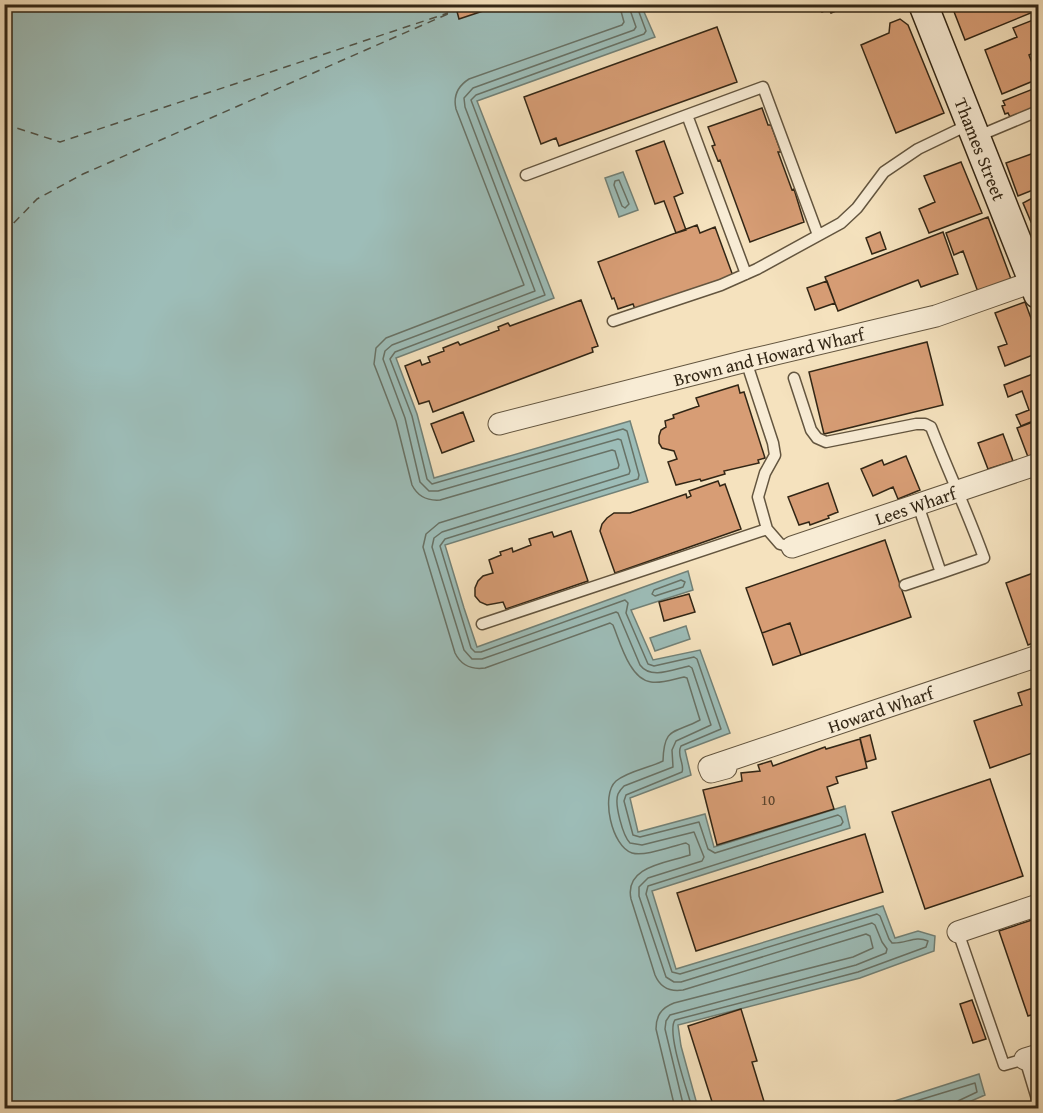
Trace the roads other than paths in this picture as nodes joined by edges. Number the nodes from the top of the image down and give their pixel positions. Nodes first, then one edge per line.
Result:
1 (923, 4) edge
2 (1038, 111) edge
3 (687, 115) junction
4 (973, 130) junction
5 (526, 175) dead end
6 (819, 235) junction
7 (746, 274) junction
8 (1037, 286) edge
9 (613, 321) dead end
10 (746, 361) junction
11 (794, 378) dead end
12 (499, 424) dead end
13 (1038, 464) edge
14 (957, 491) junction
15 (918, 505) junction
16 (766, 529) junction
17 (792, 548) joint
18 (941, 573) junction
19 (905, 585) dead end
20 (482, 624) dead end
21 (1038, 656) edge
22 (722, 763) dead end
23 (1038, 905) edge
24 (958, 932) joint
25 (1032, 1057) edge
26 (1038, 1102) edge

1 - 4 main road, Thames Street
2 - 4 lane
3 - 5 lane
3 - 6 lane
3 - 7 lane
4 - 6 lane
4 - 8 main road, Thames Street
6 - 7 lane
7 - 9 lane
8 - 10 street, Brown and Howard Wharf
10 - 12 street, Brown and Howard Wharf
10 - 16 lane
11 - 14 lane
13 - 14 street, Lees Wharf
14 - 15 street, Lees Wharf
14 - 18 lane
15 - 17 street, Lees Wharf
15 - 18 lane
16 - 17 lane
16 - 20 lane
18 - 19 lane
21 - 22 street, Howard Wharf
23 - 24 street
24 - 25 lane
25 - 26 lane

